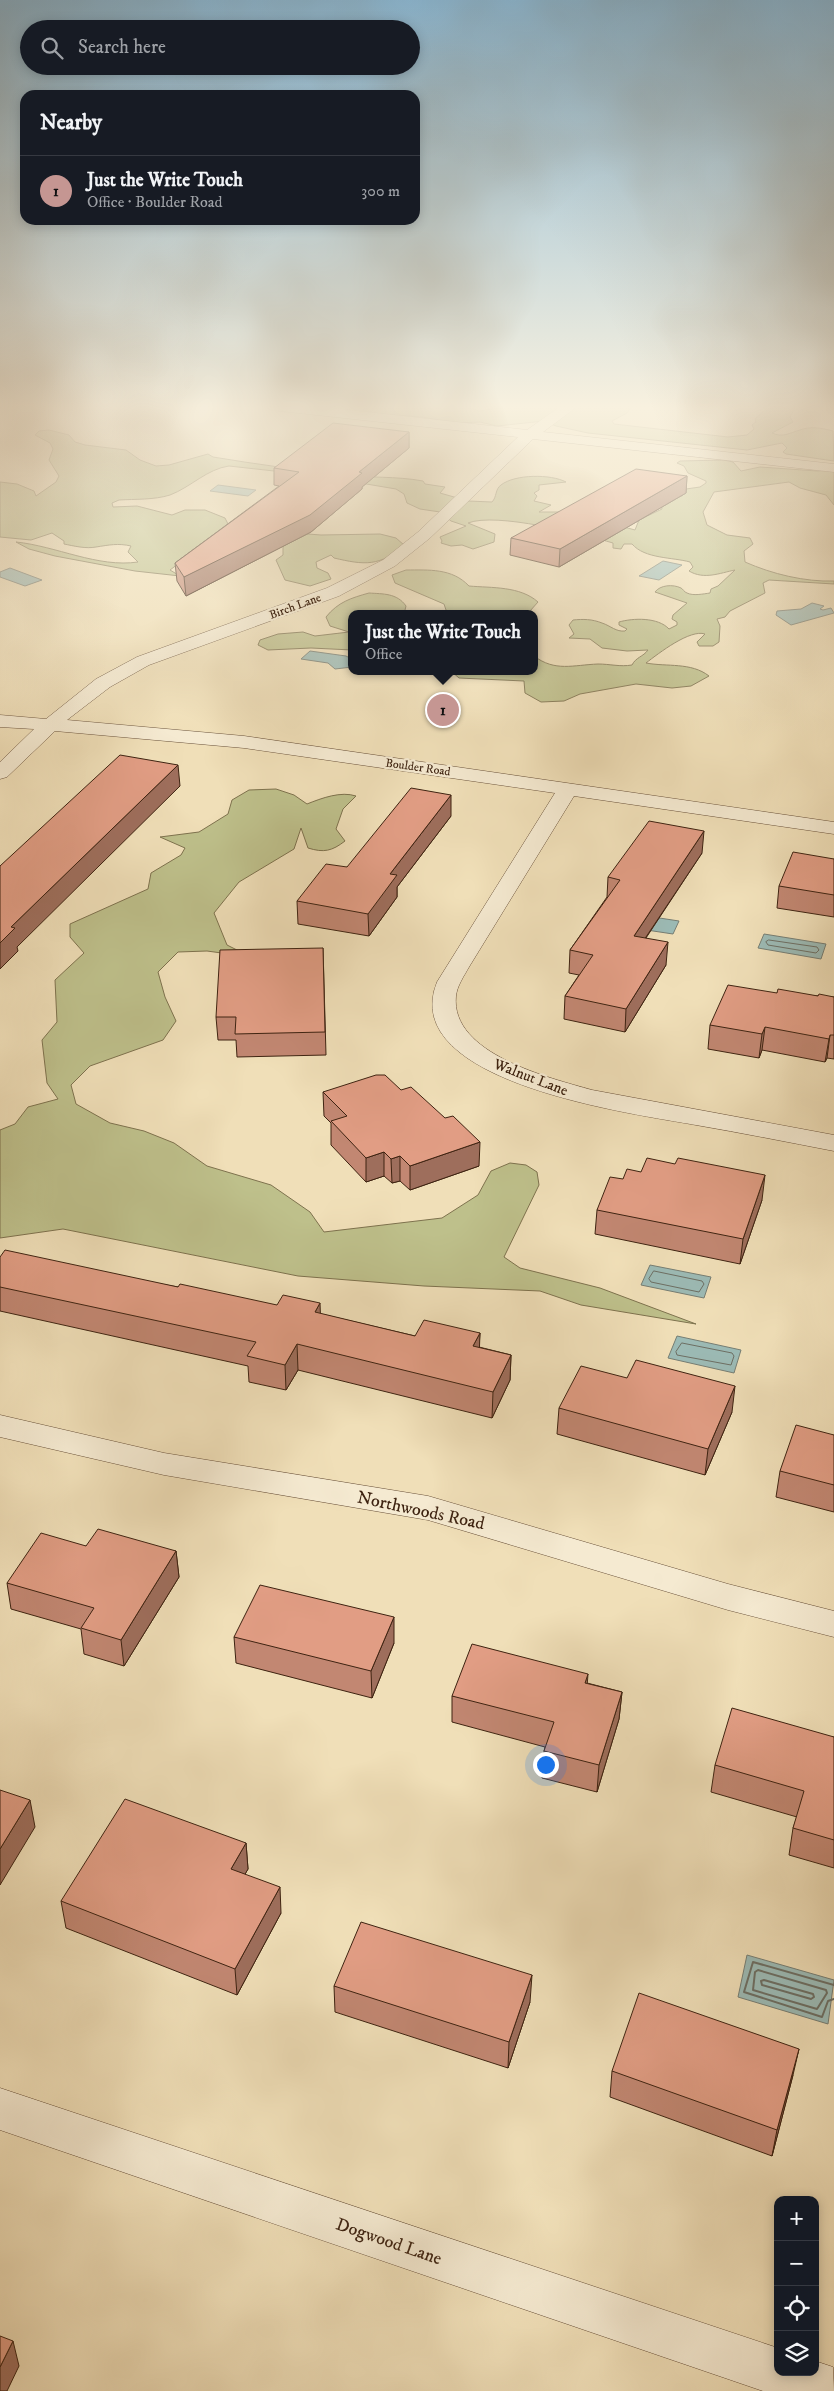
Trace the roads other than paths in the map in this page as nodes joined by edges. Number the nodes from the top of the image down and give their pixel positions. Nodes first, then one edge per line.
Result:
1 (442, 518) edge
2 (0, 721) edge
3 (50, 725) junction
4 (0, 773) edge
5 (568, 789) junction
6 (834, 828) edge
7 (834, 1143) edge
8 (0, 1426) edge
9 (834, 1624) edge
10 (0, 2109) edge
11 (774, 2371) edge
12 (790, 2376) edge
13 (833, 2391) edge

1 - 3 street, Birch Lane
2 - 3 street, Boulder Road
3 - 4 street, Birch Lane
3 - 5 street, Boulder Road
5 - 6 street, Boulder Road
5 - 7 street, Walnut Lane
8 - 9 street, Northwoods Road
10 - 11 street, Dogwood Lane
12 - 13 street, Dogwood Lane

